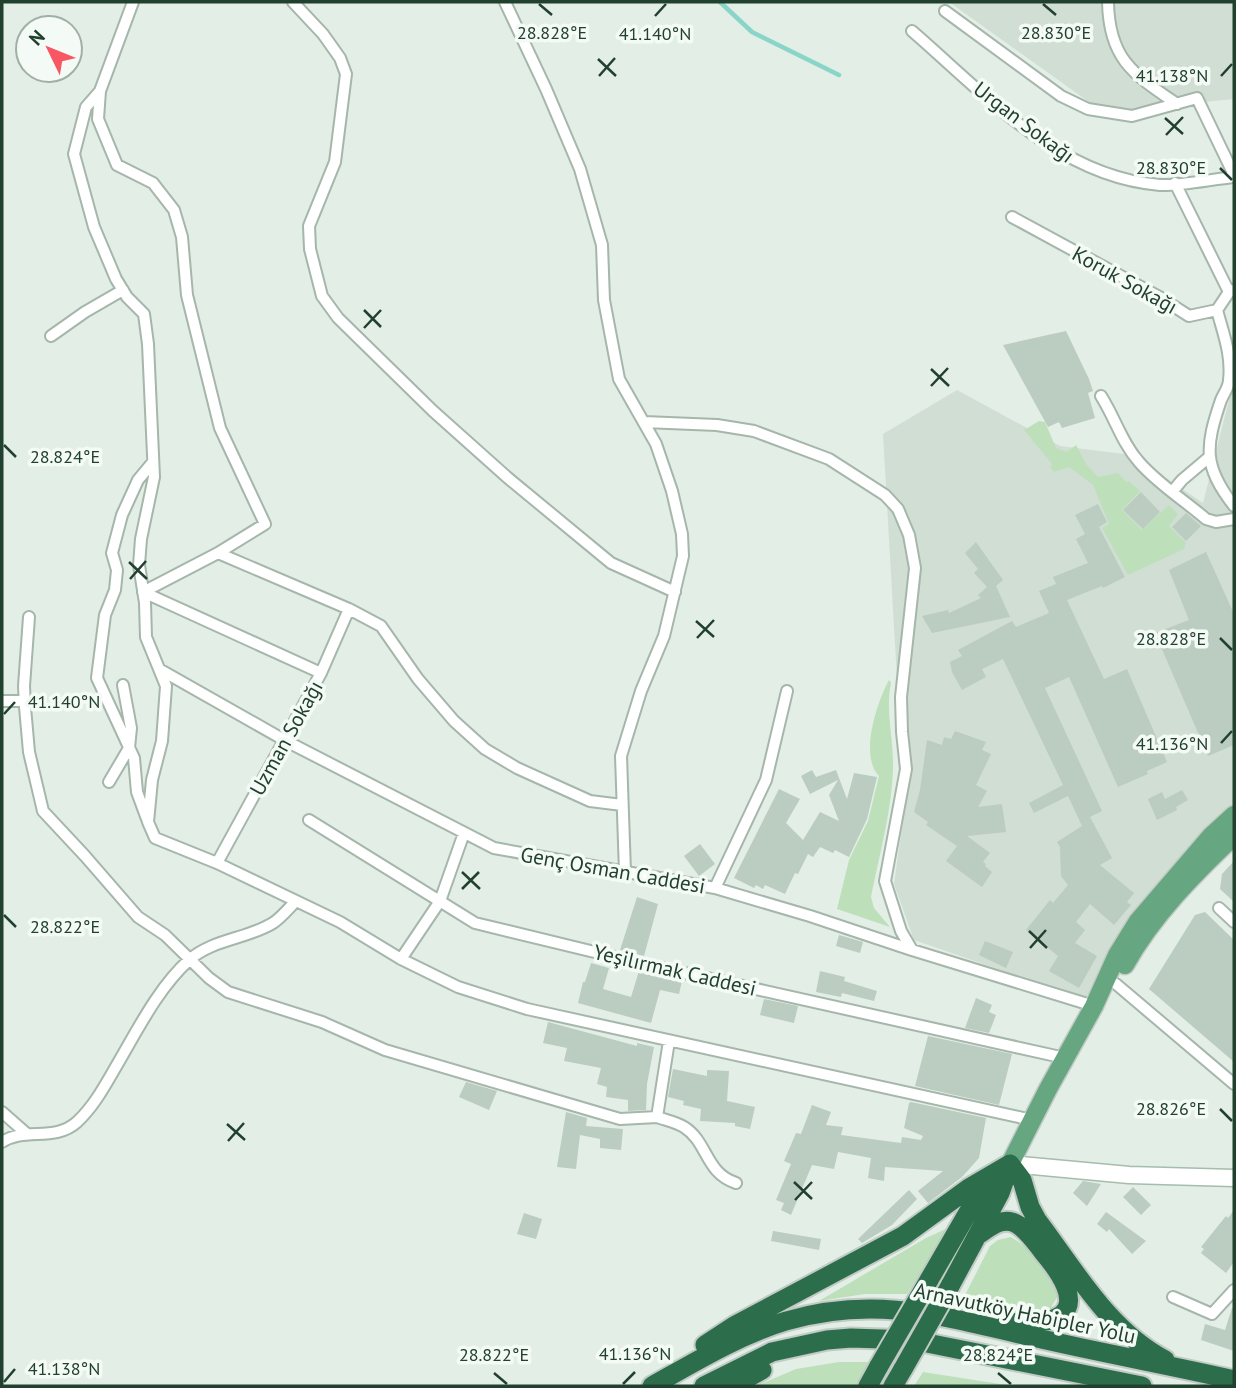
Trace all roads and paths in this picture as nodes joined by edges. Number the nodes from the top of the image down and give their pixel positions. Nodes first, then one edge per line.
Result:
1 (134, 2) edge
2 (293, 2) edge
3 (505, 2) edge
4 (1108, 2) edge
5 (945, 11) dead end
6 (912, 31) dead end
7 (100, 91) junction
8 (1177, 104) junction
9 (1234, 176) edge
10 (1175, 183) junction
11 (1012, 217) dead end
12 (123, 290) junction
13 (1231, 291) edge
14 (1217, 310) junction
15 (51, 336) dead end
16 (1101, 396) dead end
17 (644, 422) junction
18 (1209, 458) junction
19 (153, 462) junction
20 (1172, 492) junction
21 (1234, 506) edge
22 (1234, 519) edge
23 (218, 553) junction
24 (143, 592) junction
25 (675, 592) junction
26 (349, 609) junction
27 (29, 617) dead end
28 (159, 669) junction
29 (321, 673) junction
30 (123, 685) dead end
31 (787, 691) dead end
32 (2, 701) edge
33 (25, 701) junction
34 (286, 741) junction
35 (129, 748) junction
36 (109, 782) dead end
37 (622, 805) junction
38 (1234, 815) edge
39 (309, 821) dead end
40 (148, 822) junction
41 (464, 832) junction
42 (1234, 836) edge
43 (217, 863) junction
44 (625, 872) junction
45 (715, 888) junction
46 (296, 901) junction
47 (440, 901) junction
48 (1219, 908) dead end
49 (1234, 922) edge
50 (912, 950) junction
51 (190, 958) junction
52 (401, 959) junction
53 (1116, 984) junction
54 (1094, 1006) junction
55 (669, 1041) junction
56 (1065, 1058) junction
57 (1234, 1084) edge
58 (2, 1112) edge
59 (657, 1117) junction
60 (1032, 1120) junction
61 (27, 1134) junction
62 (2, 1142) edge
63 (1010, 1164) junction
64 (1234, 1178) edge
65 (736, 1183) dead end
66 (978, 1236) junction
67 (1232, 1292) edge
68 (1173, 1297) dead end
69 (950, 1317) junction
70 (827, 1340) junction
71 (1183, 1368) junction
72 (1234, 1380) edge
73 (651, 1386) edge
74 (704, 1386) edge
75 (733, 1386) edge
76 (868, 1386) edge
77 (893, 1386) edge
78 (1142, 1386) edge

1 - 7 street
2 - 25 street
3 - 17 street
4 - 8 street
5 - 8 street
6 - 10 street, Urgan Sokağı
7 - 12 street
7 - 23 street
8 - 9 street
9 - 10 street, Urgan Sokağı
10 - 13 street
11 - 14 street, Koruk Sokağı
12 - 15 street
12 - 19 street
13 - 14 street
14 - 18 street
16 - 20 street
17 - 25 street
17 - 50 street
18 - 20 street
18 - 21 street
19 - 24 street
19 - 35 street
20 - 22 street
23 - 24 street
23 - 26 street
24 - 28 street
24 - 29 street
25 - 37 street
26 - 29 street, Uzman Sokağı
26 - 37 street
27 - 33 street
28 - 34 street, Genç Osman Caddesi
28 - 40 street
29 - 34 street, Uzman Sokağı
30 - 35 street
31 - 45 street
32 - 33 street
33 - 51 street
34 - 41 street, Genç Osman Caddesi
34 - 43 street, Uzman Sokağı
35 - 36 street
35 - 40 street
37 - 44 street
38 - 54 main road
39 - 47 street, Yeşilırmak Caddesi
40 - 43 street
41 - 44 street, Genç Osman Caddesi
41 - 47 street
42 - 53 main road
43 - 46 street
44 - 45 street, Genç Osman Caddesi
45 - 50 street, Genç Osman Caddesi
46 - 51 street
46 - 52 street
47 - 52 street
47 - 56 street, Yeşilırmak Caddesi
48 - 49 street
50 - 54 street, Genç Osman Caddesi
51 - 59 street
51 - 61 street
52 - 55 street
53 - 54 main road
53 - 57 street
54 - 56 main road
55 - 59 street
55 - 60 street
56 - 60 main road
58 - 61 street
59 - 65 street
60 - 63 main road
61 - 62 street
63 - 64 main road
63 - 66 highway
63 - 71 highway
63 - 73 highway
63 - 76 highway, bridge
66 - 69 highway
66 - 77 highway, bridge
67 - 68 street
69 - 71 highway, Arnavutköy Habipler Yolu
69 - 73 highway, Arnavutköy Habipler Yolu
70 - 74 highway
70 - 75 highway
70 - 78 highway
71 - 72 highway, Arnavutköy Habipler Yolu

